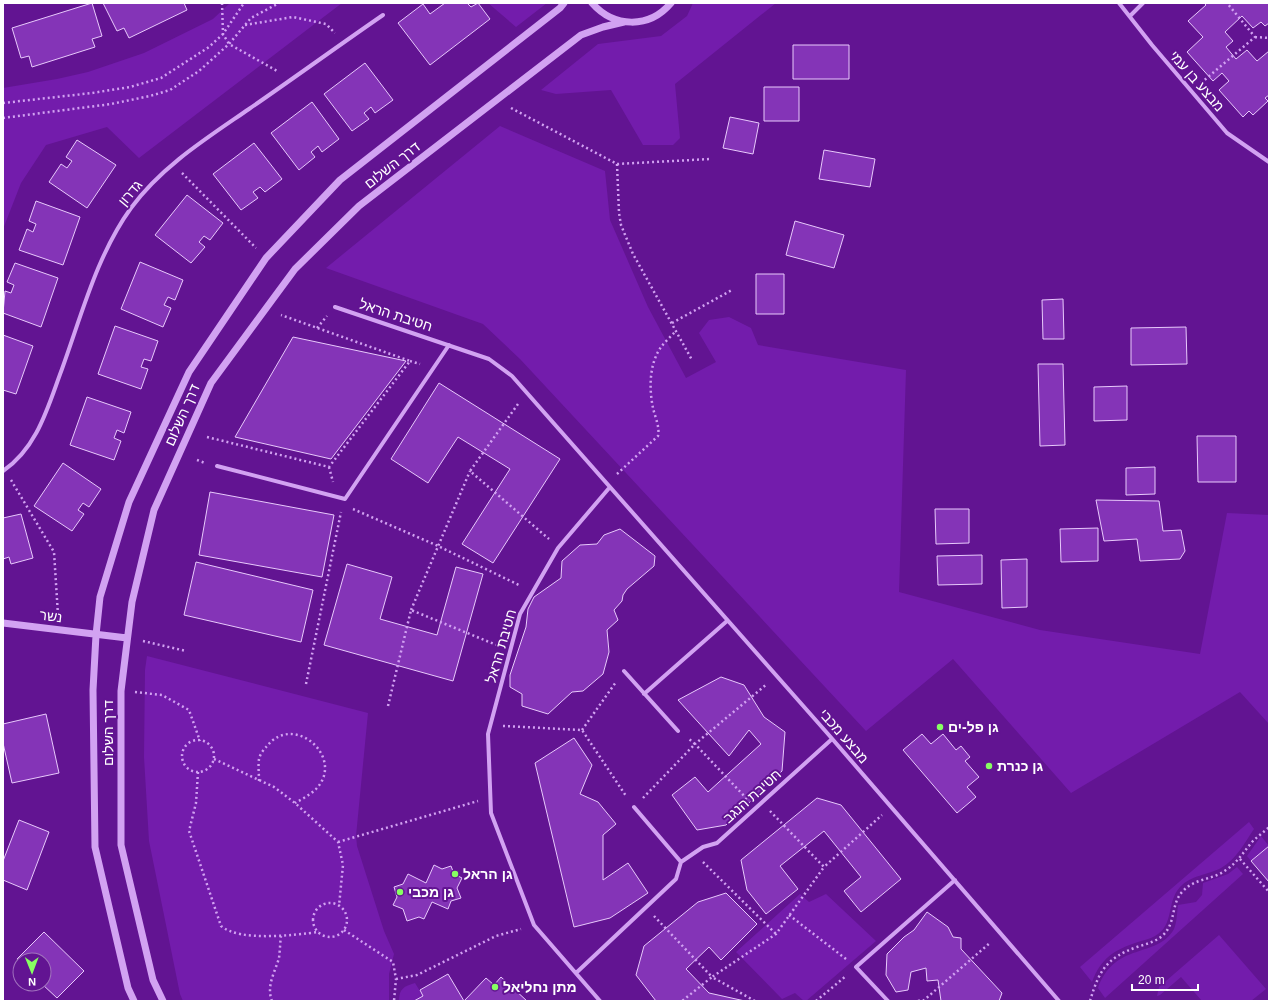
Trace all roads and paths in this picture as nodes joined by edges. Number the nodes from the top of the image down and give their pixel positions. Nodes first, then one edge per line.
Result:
1 (222, 3) edge
2 (244, 3) edge
3 (280, 3) edge
4 (564, 3) edge
5 (592, 3) edge
6 (671, 3) edge
7 (1120, 3) edge
8 (1144, 3) edge
9 (1227, 3) edge
10 (383, 15) dead end
11 (1130, 16) junction
12 (624, 22) junction
13 (244, 25) junction
14 (224, 34) junction
15 (1255, 37) junction
16 (1269, 38) edge
17 (344, 42) junction
18 (229, 44) junction
19 (291, 79) junction
20 (1192, 91) junction
21 (497, 100) junction
22 (3, 103) edge
23 (3, 118) edge
24 (710, 159) dead end
25 (1269, 162) edge
26 (173, 164) junction
27 (618, 164) junction
28 (266, 258) junction
29 (732, 290) dead end
30 (335, 307) dead end
31 (281, 315) dead end
32 (672, 323) junction
33 (676, 331) junction
34 (449, 345) junction
35 (692, 360) dead end
36 (410, 361) junction
37 (420, 364) dead end
38 (526, 392) junction
39 (207, 437) dead end
40 (217, 466) dead end
41 (329, 467) junction
42 (4, 470) edge
43 (470, 471) junction
44 (333, 482) dead end
45 (609, 485) junction
46 (438, 546) junction
47 (558, 548) junction
48 (532, 592) junction
49 (411, 610) junction
50 (727, 620) junction
51 (3, 623) edge
52 (59, 630) junction
53 (96, 635) junction
54 (127, 638) junction
55 (143, 641) dead end
56 (186, 650) dead end
57 (510, 650) junction
58 (624, 671) joint
59 (777, 676) junction
60 (306, 684) dead end
61 (131, 692) dead end
62 (644, 694) junction
63 (388, 706) dead end
64 (490, 726) junction
65 (582, 730) junction
66 (678, 731) joint
67 (832, 739) junction
68 (200, 741) junction
69 (695, 744) junction
70 (214, 759) junction
71 (198, 772) junction
72 (259, 781) junction
73 (490, 797) junction
74 (762, 802) junction
75 (295, 803) junction
76 (634, 807) junction
77 (891, 807) junction
78 (755, 808) junction
79 (1269, 827) edge
80 (338, 842) junction
81 (694, 853) junction
82 (1240, 859) junction
83 (681, 862) junction
84 (824, 867) junction
85 (955, 880) junction
86 (1269, 892) edge
87 (339, 906) junction
88 (648, 910) dead end
89 (789, 916) junction
90 (534, 925) junction
91 (344, 930) junction
92 (319, 932) junction
93 (776, 934) junction
94 (1001, 934) junction
95 (281, 936) junction
96 (856, 968) junction
97 (576, 973) junction
98 (712, 977) junction
99 (396, 979) junction
100 (134, 1001) edge
101 (163, 1001) edge
102 (272, 1001) edge
103 (394, 1001) edge
104 (600, 1001) edge
105 (682, 1001) edge
106 (755, 1001) edge
107 (816, 1001) edge
108 (888, 1001) edge
109 (918, 1001) edge
110 (922, 1001) edge
111 (1059, 1001) edge
112 (1090, 1001) edge

1 - 14 path
2 - 14 path
3 - 13 path
4 - 28 street, דרך השלום
5 - 12 street
6 - 12 street
7 - 11 street, מבצע בן עמי
8 - 11 street
9 - 15 path
10 - 17 street, גדרון
11 - 20 street, מבצע בן עמי
12 - 21 street, דרך השלום
13 - 17 path
13 - 18 path
14 - 18 path
14 - 22 path
15 - 16 path
15 - 20 path
17 - 19 street, גדרון
18 - 19 path
18 - 23 path
19 - 26 street, גדרון
20 - 25 street, מבצע בן עמי
21 - 27 path
21 - 54 street, דרך השלום
24 - 27 path
26 - 28 path
26 - 42 street, גדרון
27 - 32 path
28 - 53 street, דרך השלום
29 - 32 path
30 - 34 street, חטיבת הראל
31 - 36 path
32 - 33 path
33 - 35 path
33 - 45 path
34 - 38 street, חטיבת הראל
34 - 40 street
36 - 37 path
36 - 41 path
38 - 43 path
38 - 45 street, חטיבת הראל
39 - 41 path
41 - 44 path
42 - 52 path
43 - 46 path
43 - 47 path
45 - 47 street, חטיבת הראל
45 - 50 street, מבצע מכבי
46 - 48 path
46 - 49 path
46 - 60 path
47 - 48 street, חטיבת הראל
48 - 57 street, חטיבת הראל
49 - 57 path
49 - 63 path
50 - 59 street, מבצע מכבי
50 - 62 street
51 - 52 street, נשר
52 - 53 street, נשר
53 - 54 street, נשר
53 - 100 street, דרך השלום
54 - 101 street, דרך השלום
55 - 56 path
57 - 64 street, חטיבת הראל
58 - 62 street
58 - 65 path
59 - 67 street, מבצע מכבי
59 - 69 path
61 - 68 path
62 - 66 street
64 - 65 path
64 - 73 street, חטיבת הראל
65 - 76 path
66 - 69 path
67 - 74 street, חטיבת הנגב
67 - 77 street, מבצע מכבי
68 - 70 path
68 - 71 path
69 - 76 path
69 - 78 path
70 - 71 path
70 - 72 path
71 - 95 path
72 - 75 path
72 - 75 path
73 - 80 path
73 - 90 street, חטיבת הראל
74 - 78 street, חטיבת הנגב
74 - 84 path
75 - 80 path
76 - 83 street
77 - 84 path
77 - 85 street, מבצע מכבי
78 - 81 street, חטיבת הנגב
79 - 82 path
80 - 87 path
81 - 83 street, חטיבת הנגב
81 - 93 path
82 - 86 path
82 - 112 path
83 - 97 street
84 - 89 path
85 - 94 street, מבצע מכבי
85 - 96 street
87 - 91 path
87 - 92 path
88 - 98 path
89 - 93 path
89 - 96 path
90 - 97 street, חטיבת הראל
90 - 99 path
91 - 92 path
91 - 99 path
92 - 95 path
93 - 98 path
94 - 110 path
94 - 111 street, מבצע מכבי
95 - 102 path
96 - 107 path
96 - 108 street
97 - 104 street, חטיבת הראל
98 - 105 path
98 - 106 path
99 - 103 path
109 - 110 path

